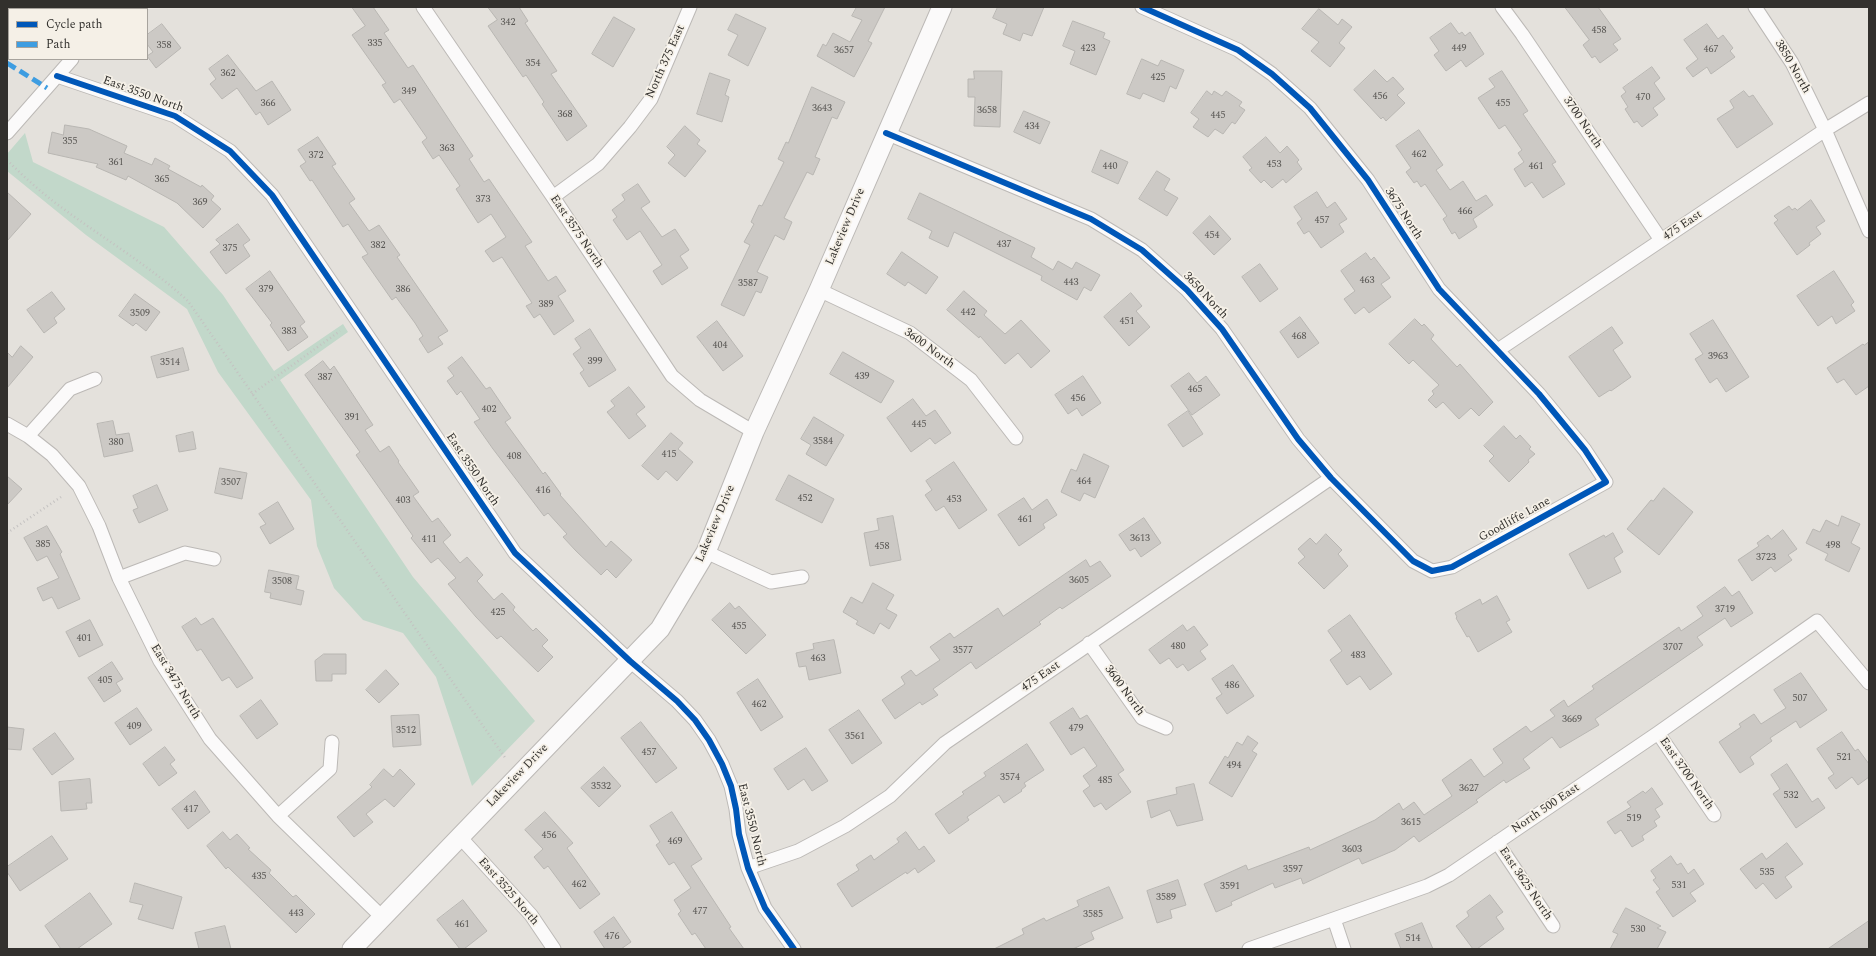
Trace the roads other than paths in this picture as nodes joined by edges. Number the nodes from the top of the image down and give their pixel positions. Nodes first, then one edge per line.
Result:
1 (423, 7) edge
2 (690, 7) edge
3 (942, 7) edge
4 (1142, 7) edge
5 (1502, 7) edge
6 (1755, 7) edge
7 (71, 60) edge
8 (57, 76) junction
9 (1869, 103) edge
10 (1825, 130) junction
11 (7, 133) edge
12 (886, 134) junction
13 (553, 196) junction
14 (1869, 231) edge
15 (1661, 240) junction
16 (819, 290) junction
17 (1498, 350) junction
18 (95, 379) dead end
19 (7, 424) edge
20 (754, 432) junction
21 (28, 436) junction
22 (1016, 438) dead end
23 (1331, 478) junction
24 (1606, 482) joint
25 (706, 552) junction
26 (214, 559) dead end
27 (1432, 571) joint
28 (802, 577) dead end
29 (119, 578) junction
30 (1090, 643) junction
31 (630, 661) junction
32 (1869, 683) edge
33 (1166, 728) dead end
34 (1658, 734) junction
35 (332, 742) dead end
36 (1714, 814) dead end
37 (278, 816) junction
38 (460, 837) junction
39 (1497, 842) junction
40 (748, 868) junction
41 (382, 917) junction
42 (1334, 919) junction
43 (1553, 926) dead end
44 (352, 949) edge
45 (554, 949) edge
46 (794, 949) edge
47 (1249, 949) edge
48 (1344, 949) edge

1 - 13 street, East 3575 North
2 - 13 street, North 375 East
3 - 12 street, Lakeview Drive
4 - 17 street, 3675 North
5 - 15 street, 3700 North
6 - 10 street, 3850 North
7 - 8 street
8 - 11 street
8 - 31 street, East 3550 North
9 - 10 street, 475 East
10 - 14 street, 3850 North
10 - 15 street, 475 East
12 - 16 street, Lakeview Drive
12 - 23 street, 3650 North
13 - 20 street, East 3575 North
15 - 17 street, 475 East
16 - 20 street, Lakeview Drive
16 - 22 street, 3600 North
17 - 24 street, 3675 North
18 - 21 street
19 - 21 street, East 3475 North
20 - 25 street, Lakeview Drive
21 - 29 street, East 3475 North
23 - 27 street, 3650 North
23 - 30 street, 475 East
24 - 27 street, Goodliffe Lane
25 - 28 street
25 - 31 street, Lakeview Drive
26 - 29 street
29 - 37 street, East 3475 North
30 - 33 street, 3600 North
30 - 40 street, 475 East
31 - 38 street, Lakeview Drive
31 - 40 street, East 3550 North
32 - 34 street, North 500 East
34 - 36 street, East 3700 North
34 - 39 street, North 500 East
35 - 37 street
37 - 41 street, East 3475 North
38 - 41 street, Lakeview Drive
38 - 45 street, East 3525 North
39 - 42 street, North 500 East
39 - 43 street, East 3625 North
40 - 46 street, East 3550 North
41 - 44 street, Lakeview Drive
42 - 47 street, North 500 East
42 - 48 street

